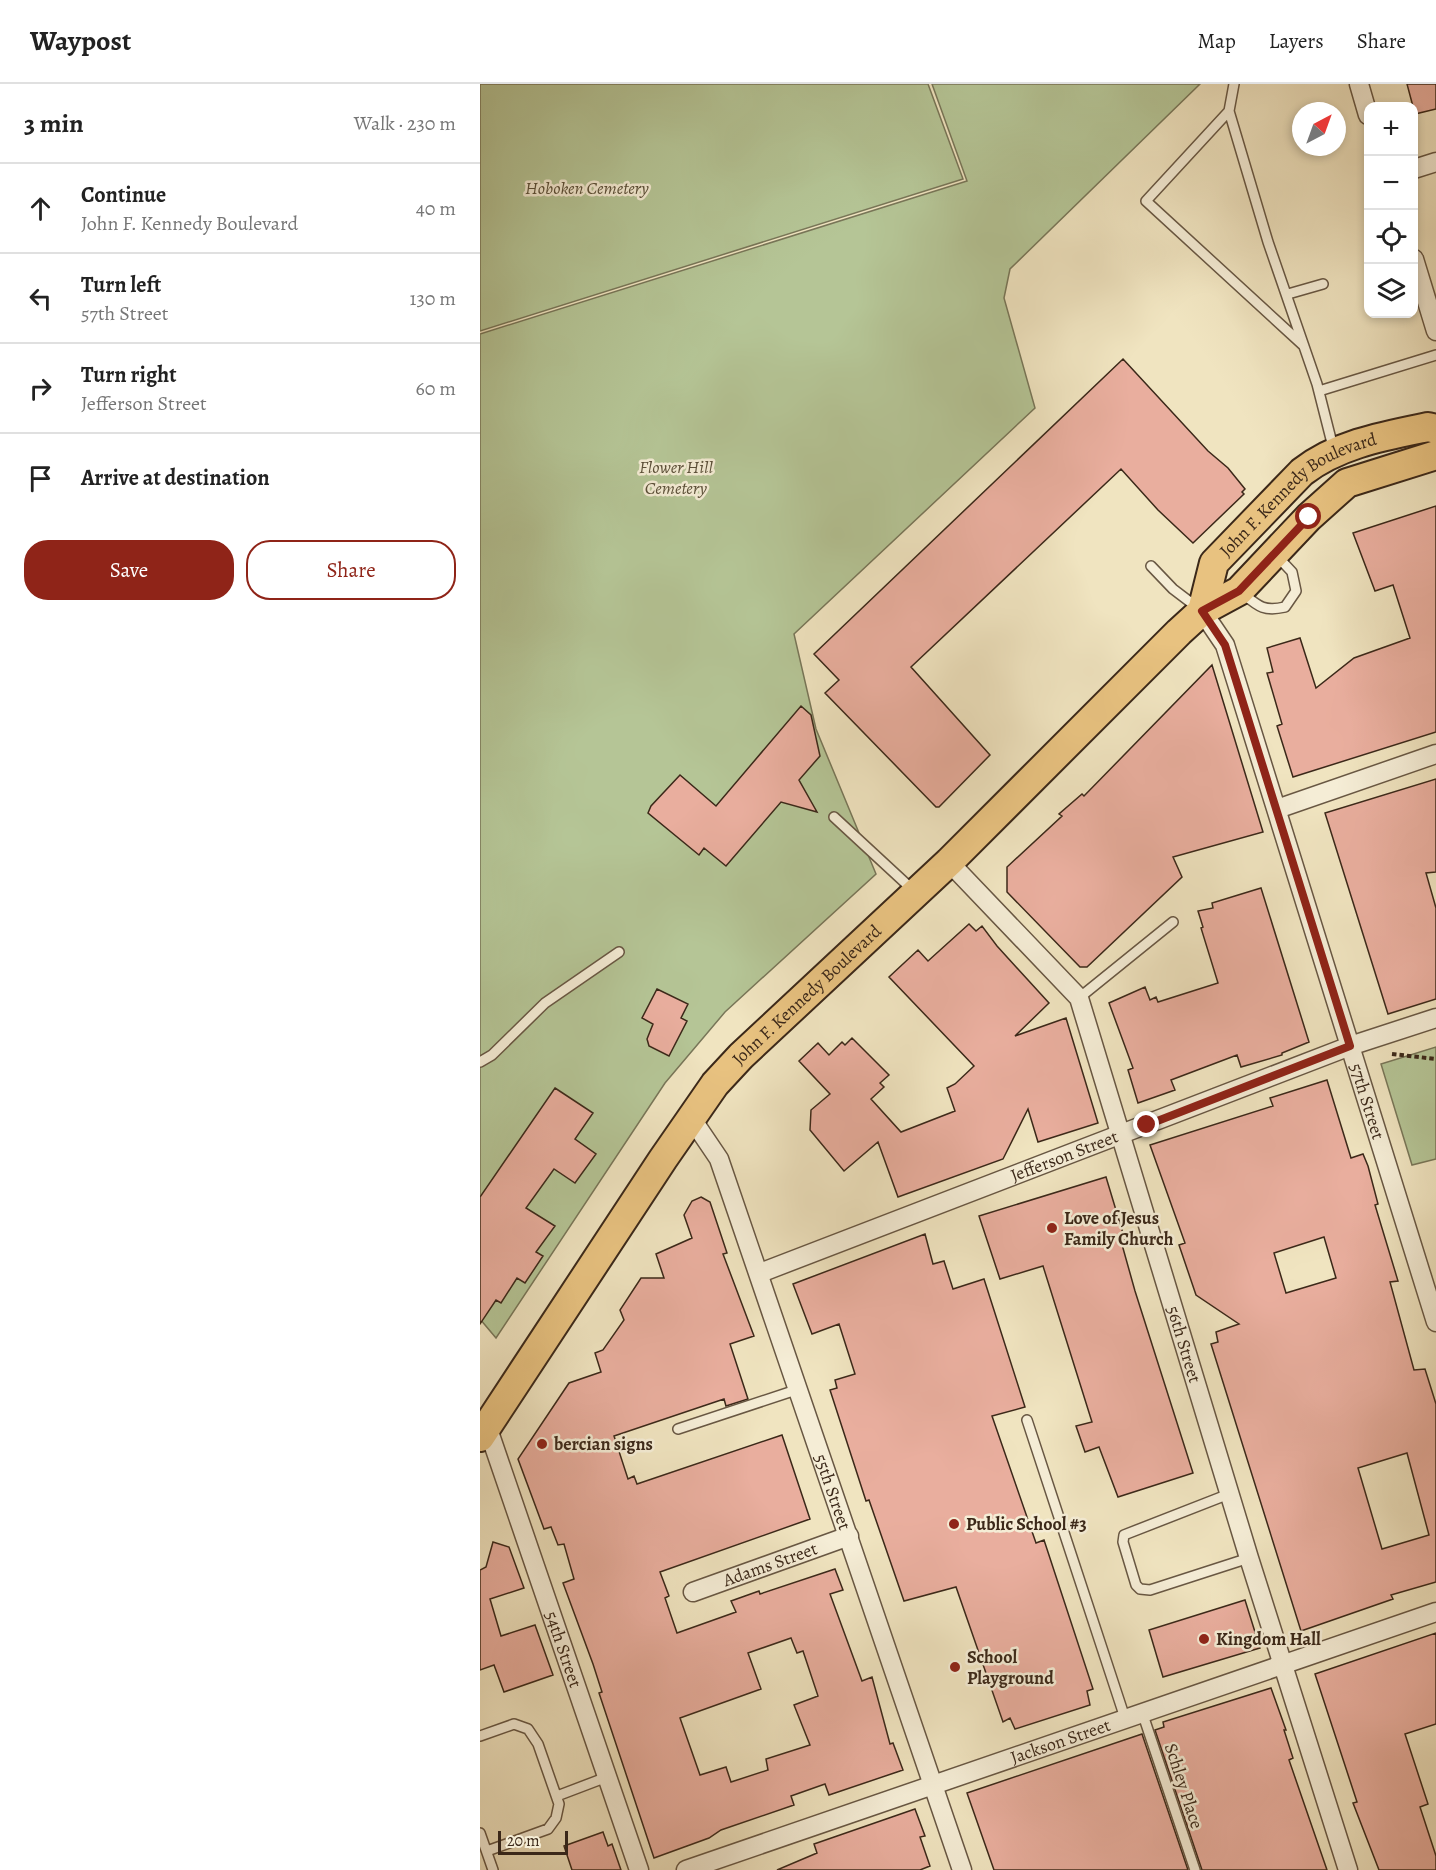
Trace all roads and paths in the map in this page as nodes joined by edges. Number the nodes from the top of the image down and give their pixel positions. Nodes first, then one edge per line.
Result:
1 (1234, 84) edge
2 (1359, 84) edge
3 (1364, 102) edge
4 (1228, 111) junction
5 (1436, 162) edge
6 (1418, 167) edge
7 (1415, 264) edge
8 (1323, 284) dead end
9 (1288, 294) junction
10 (1433, 309) edge
11 (1436, 331) edge
12 (1305, 347) junction
13 (1436, 355) edge
14 (1319, 391) junction
15 (1436, 429) edge
16 (1334, 453) junction
17 (1436, 455) edge
18 (1274, 554) junction
19 (1151, 566) dead end
20 (1239, 591) junction
21 (1202, 611) junction
22 (1436, 753) edge
23 (1277, 809) junction
24 (834, 817) dead end
25 (949, 861) junction
26 (916, 893) junction
27 (1173, 922) dead end
28 (620, 952) dead end
29 (1078, 998) junction
30 (1436, 1018) edge
31 (1350, 1046) junction
32 (1388, 1054) dead end
33 (1436, 1059) edge
34 (480, 1062) edge
35 (692, 1119) junction
36 (1122, 1134) junction
37 (760, 1273) junction
38 (1436, 1322) edge
39 (799, 1389) junction
40 (1027, 1420) dead end
41 (678, 1429) dead end
42 (484, 1432) edge
43 (1229, 1494) junction
44 (849, 1536) junction
45 (1249, 1558) junction
46 (693, 1592) dead end
47 (1436, 1612) edge
48 (1283, 1664) junction
49 (1134, 1715) junction
50 (480, 1736) edge
51 (607, 1778) junction
52 (933, 1784) junction
53 (557, 1796) junction
54 (480, 1833) edge
55 (486, 1851) junction
56 (493, 1870) edge
57 (639, 1870) edge
58 (686, 1870) edge
59 (963, 1870) edge
60 (1194, 1870) edge
61 (1348, 1870) edge

1 - 4 lane
2 - 3 street
4 - 9 lane
4 - 12 lane
5 - 6 street
7 - 10 street
8 - 9 lane
9 - 12 lane
10 - 11 street
12 - 14 lane
13 - 14 lane
14 - 16 lane
15 - 16 main road, John F. Kennedy Boulevard
16 - 21 main road, John F. Kennedy Boulevard
17 - 18 main road, John F. Kennedy Boulevard
18 - 20 main road, John F. Kennedy Boulevard
18 - 20 lane
19 - 21 lane
20 - 21 main road, John F. Kennedy Boulevard
21 - 23 street, 57th Street
21 - 25 main road, John F. Kennedy Boulevard
22 - 23 street
23 - 31 street, 57th Street
24 - 26 lane
25 - 26 main road, John F. Kennedy Boulevard
25 - 29 street, 56th Street
26 - 35 main road, John F. Kennedy Boulevard
27 - 29 lane
28 - 34 lane
29 - 36 street, 56th Street
30 - 31 street, Jefferson Street
31 - 36 street, Jefferson Street
31 - 38 street, 57th Street
32 - 33 path
35 - 37 street, 55th Street
35 - 42 main road, John F. Kennedy Boulevard
36 - 37 street, Jefferson Street
36 - 43 street, 56th Street
37 - 39 street, 55th Street
39 - 41 lane
39 - 44 street, 55th Street
40 - 49 lane, Schley Place
42 - 51 street, 54th Street
43 - 45 street, 56th Street
43 - 45 lane
44 - 46 street, Adams Street
44 - 52 street, 55th Street
45 - 48 street, 56th Street
47 - 48 street, Jackson Street
48 - 49 street, Jackson Street
48 - 61 street, 56th Street
49 - 52 street, Jackson Street
49 - 60 lane, Schley Place
50 - 53 lane
51 - 53 lane
51 - 57 street, 54th Street
52 - 58 street, Jackson Street
52 - 59 street, 55th Street
53 - 55 lane
54 - 55 lane
55 - 56 lane

